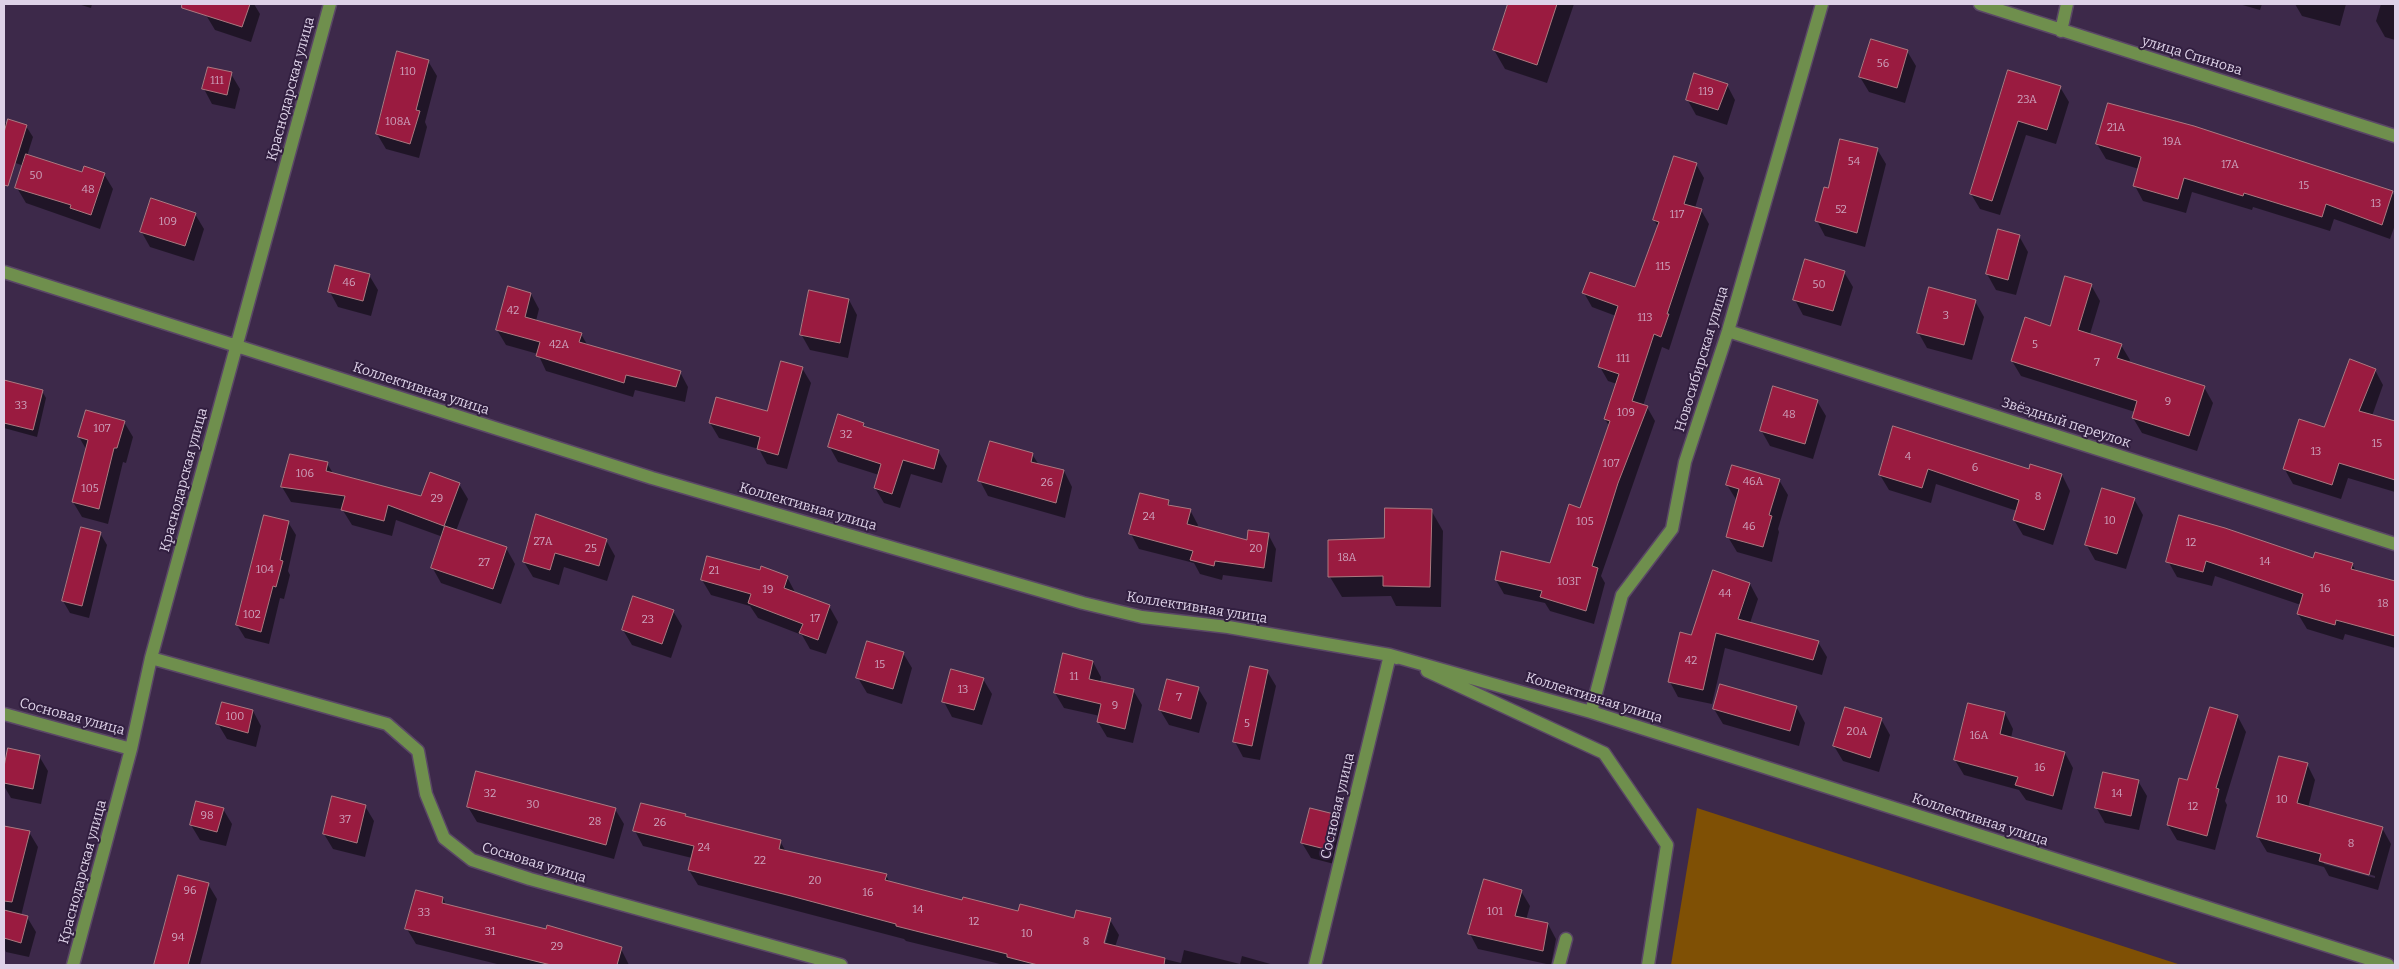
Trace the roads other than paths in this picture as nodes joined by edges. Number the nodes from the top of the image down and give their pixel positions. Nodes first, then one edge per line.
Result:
1 (330, 4) edge
2 (1822, 4) edge
3 (1980, 4) edge
4 (2068, 4) edge
5 (2061, 31) junction
6 (2395, 136) edge
7 (4, 272) edge
8 (1728, 331) junction
9 (236, 346) junction
10 (2395, 544) edge
11 (1390, 654) junction
12 (151, 658) junction
13 (1592, 712) junction
14 (4, 714) edge
15 (131, 749) junction
16 (1566, 939) dead end
17 (73, 965) edge
18 (841, 965) edge
19 (1315, 965) edge
20 (1559, 965) edge
21 (1648, 965) edge
22 (2388, 965) edge

1 - 9 street, Краснодарская улица
2 - 8 street, Новосибирская улица
3 - 5 street, улица Спинова
4 - 5 street
5 - 6 street, улица Спинова
7 - 9 street, Коллективная улица
8 - 10 street, Звёздный переулок
8 - 13 street, Новосибирская улица
9 - 11 street, Коллективная улица
9 - 12 street, Краснодарская улица
11 - 13 street, Коллективная улица
11 - 19 street, Сосновая улица
11 - 21 street
12 - 15 street, Краснодарская улица
12 - 18 street, Сосновая улица
13 - 22 street, Коллективная улица
14 - 15 street, Сосновая улица
15 - 17 street, Краснодарская улица
16 - 20 street

